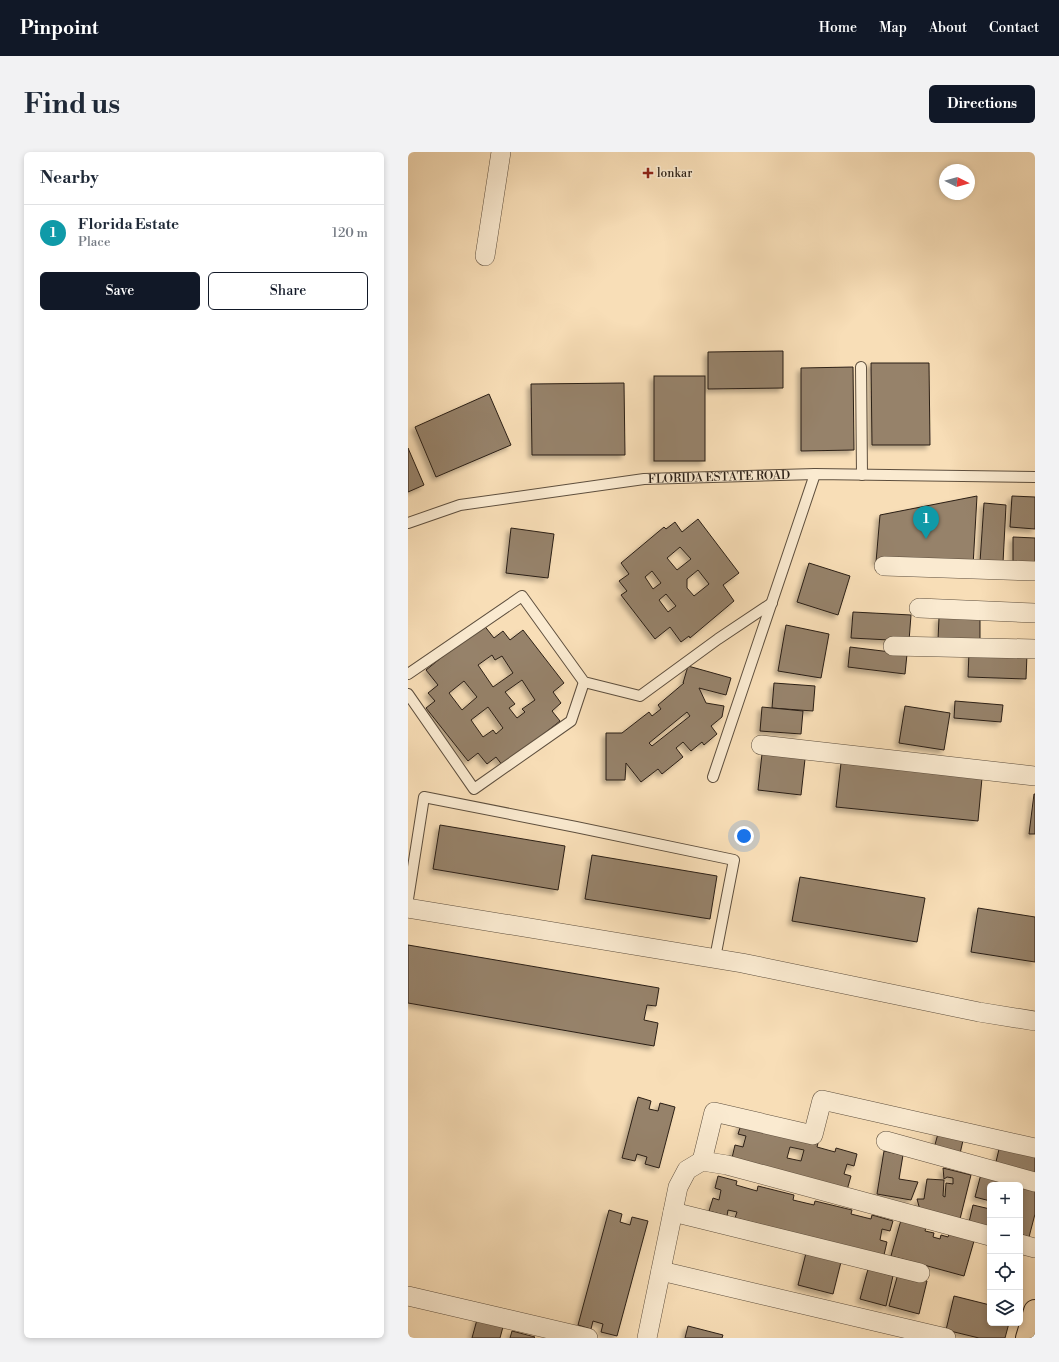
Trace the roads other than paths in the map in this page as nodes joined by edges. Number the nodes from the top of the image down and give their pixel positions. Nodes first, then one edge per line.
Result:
1 (501, 152) edge
2 (485, 256) dead end
3 (862, 367) dead end
4 (815, 474) junction
5 (862, 475) junction
6 (1035, 477) edge
7 (408, 523) edge
8 (884, 566) dead end
9 (1035, 571) edge
10 (772, 603) junction
11 (918, 608) dead end
12 (1035, 613) edge
13 (893, 646) dead end
14 (1035, 649) edge
15 (408, 674) edge
16 (584, 682) junction
17 (408, 694) edge
18 (761, 745) dead end
19 (1035, 776) edge
20 (713, 777) dead end
21 (408, 898) edge
22 (408, 908) edge
23 (715, 958) junction
24 (1035, 1021) edge
25 (886, 1141) dead end
26 (1035, 1148) edge
27 (702, 1161) junction
28 (1035, 1182) edge
29 (673, 1212) junction
30 (987, 1235) edge
31 (1023, 1245) edge
32 (1035, 1248) edge
33 (661, 1271) junction
34 (920, 1273) dead end
35 (408, 1296) edge
36 (1035, 1311) edge
37 (588, 1338) edge
38 (647, 1338) edge
39 (946, 1338) edge
40 (1027, 1338) edge

1 - 2 street
3 - 5 lane
4 - 5 lane, FLORIDA ESTATE ROAD
4 - 7 lane, FLORIDA ESTATE ROAD
4 - 10 lane
5 - 6 lane, FLORIDA ESTATE ROAD
8 - 9 street
10 - 16 lane
10 - 20 lane
11 - 12 street
13 - 14 street
15 - 16 lane
16 - 17 lane
18 - 19 street
21 - 23 lane
22 - 23 street
23 - 24 street
25 - 28 street
26 - 27 street
27 - 29 street
27 - 30 street
29 - 33 street
29 - 34 street
31 - 32 street
33 - 38 street
33 - 39 street
35 - 37 street
36 - 40 main road

